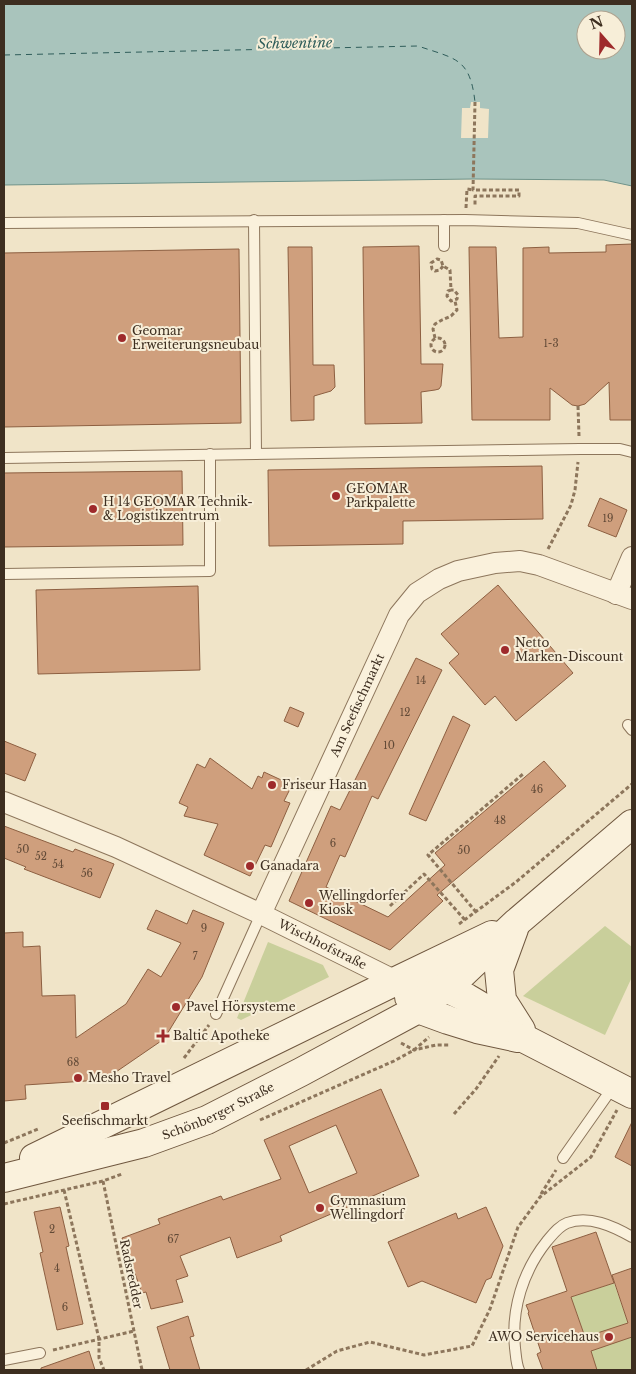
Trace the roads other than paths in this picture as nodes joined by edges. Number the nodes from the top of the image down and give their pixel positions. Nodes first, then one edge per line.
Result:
1 (254, 220) junction
2 (444, 220) junction
3 (4, 223) edge
4 (632, 235) edge
5 (444, 246) dead end
6 (632, 452) edge
7 (210, 454) junction
8 (256, 454) junction
9 (4, 458) edge
10 (632, 557) edge
11 (4, 574) edge
12 (624, 596) edge
13 (4, 802) edge
14 (632, 824) edge
15 (261, 914) junction
16 (516, 923) junction
17 (396, 980) junction
18 (444, 987) junction
19 (418, 1009) junction
20 (216, 1014) dead end
21 (527, 1040) junction
22 (625, 1091) edge
23 (563, 1158) road end
24 (4, 1176) edge
25 (632, 1237) edge
26 (40, 1353) road end
27 (4, 1360) edge
28 (519, 1370) edge

1 - 2 lane
1 - 3 lane
1 - 8 lane
2 - 4 lane
2 - 5 lane
6 - 8 lane
7 - 8 lane
7 - 9 lane
7 - 11 lane
10 - 12 street, Am Seefischmarkt
12 - 15 street, Am Seefischmarkt
13 - 15 street, Wischhofstraße
14 - 16 main road, Schönberger Straße
15 - 17 street, Wischhofstraße
15 - 20 lane, Am Seefischmarkt
16 - 17 main road, Schönberger Straße
16 - 18 main road, Schönberger Straße
16 - 21 main road, Schönberger Straße
17 - 18 main road, Wischhofstraße
17 - 19 main road
17 - 24 main road, Schönberger Straße
18 - 19 main road, Schönberger Straße
18 - 21 main road, Wischhofstraße
19 - 21 main road
19 - 24 main road, Schönberger Straße
21 - 22 main road, Wischhofstraße
22 - 23 lane
25 - 28 lane
26 - 27 lane

